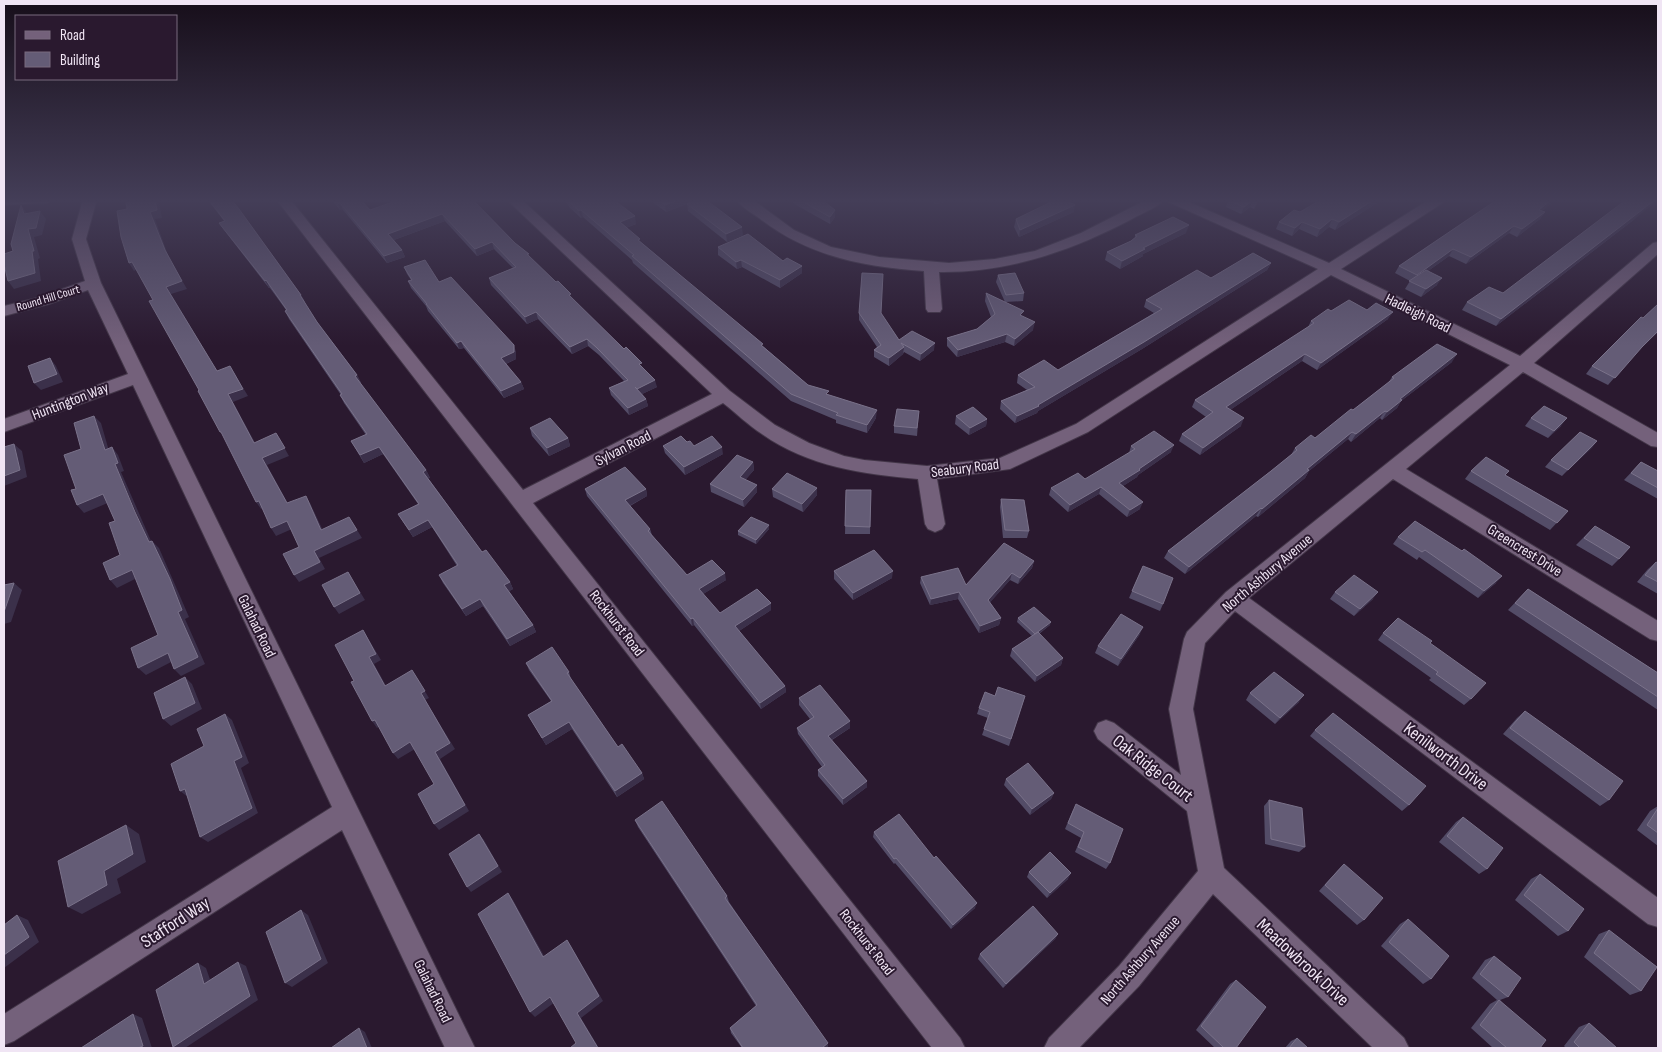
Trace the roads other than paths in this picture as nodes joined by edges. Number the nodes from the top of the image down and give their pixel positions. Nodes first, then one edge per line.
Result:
1 (82, 248) edge
2 (322, 248) edge
3 (566, 248) edge
4 (825, 248) edge
5 (1055, 248) edge
6 (1283, 248) edge
7 (1363, 248) edge
8 (1656, 248) edge
9 (931, 268) junction
10 (1330, 269) junction
11 (93, 283) junction
12 (934, 309) dead end
13 (4, 311) edge
14 (1522, 364) junction
15 (136, 377) junction
16 (724, 395) junction
17 (4, 426) edge
18 (1658, 441) edge
19 (1392, 469) junction
20 (927, 473) junction
21 (521, 500) junction
22 (935, 524) dead end
23 (1234, 598) junction
24 (1658, 632) edge
25 (1106, 731) dead end
26 (1200, 805) junction
27 (347, 812) junction
28 (1212, 875) junction
29 (1658, 914) edge
30 (4, 1031) edge
31 (460, 1048) edge
32 (950, 1048) edge
33 (1059, 1048) edge
34 (1394, 1048) edge

1 - 11 street, Galahad Road
2 - 21 street, Rockhurst Road
3 - 16 street, Seabury Road
4 - 9 street
5 - 9 street
6 - 10 street, Hadleigh Road
7 - 10 street, Seabury Road
8 - 14 street, North Ashbury Avenue
9 - 12 street
10 - 14 street, Hadleigh Road
10 - 20 street, Seabury Road
11 - 13 street, Round Hill Court
11 - 15 street, Galahad Road
14 - 18 street, Hadleigh Road
14 - 19 street, North Ashbury Avenue
15 - 17 street, Huntington Way
15 - 27 street, Galahad Road
16 - 20 street, Seabury Road
16 - 21 street, Sylvan Road
19 - 23 street, North Ashbury Avenue
19 - 24 street, Greencrest Drive
20 - 22 street
21 - 32 street, Rockhurst Road
23 - 26 street, North Ashbury Avenue
23 - 29 street, Kenilworth Drive
25 - 26 street, Oak Ridge Court
26 - 28 street, North Ashbury Avenue
27 - 30 street, Stafford Way
27 - 31 street, Galahad Road
28 - 33 street, North Ashbury Avenue
28 - 34 street, Meadowbrook Drive

